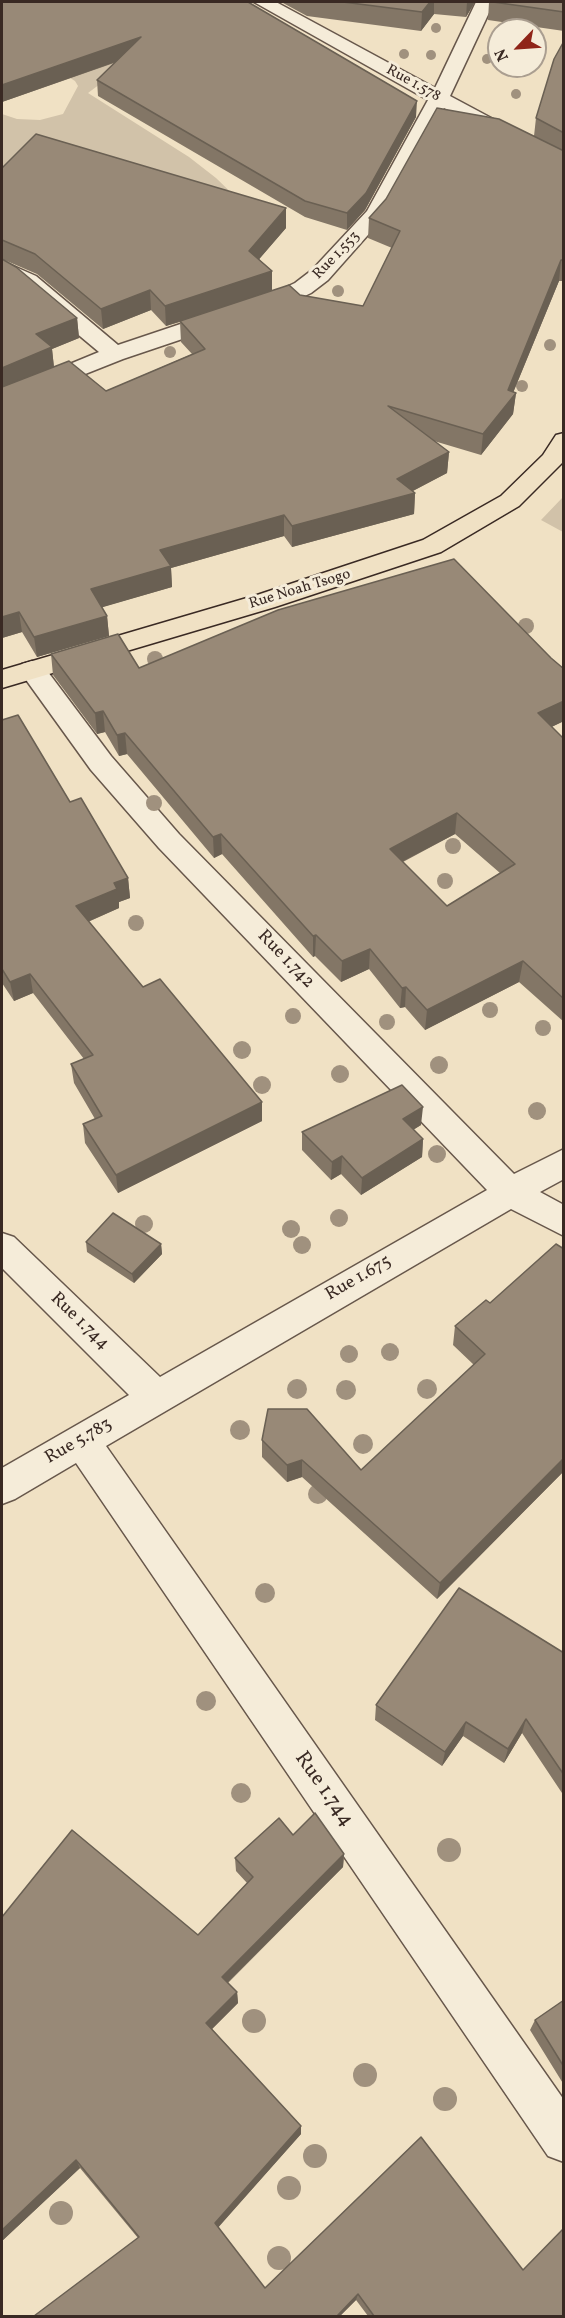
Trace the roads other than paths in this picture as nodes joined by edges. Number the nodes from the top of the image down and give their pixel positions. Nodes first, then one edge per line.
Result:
1 (263, 2) edge
2 (485, 2) edge
3 (439, 99) junction
4 (564, 166) edge
5 (2, 267) edge
6 (115, 354) junction
7 (2, 400) edge
8 (564, 440) edge
9 (32, 670) junction
10 (2, 679) edge
11 (564, 1162) edge
12 (510, 1192) junction
13 (564, 1222) edge
14 (2, 1247) edge
15 (156, 1397) junction
16 (82, 1441) junction
17 (2, 1486) edge
18 (564, 2140) edge

1 - 3 street, Rue 1.578
2 - 3 street, Rue 1.553
3 - 4 street, Rue 1.578
3 - 6 street, Rue 1.553
5 - 6 street
6 - 7 street, Rue 1.553
8 - 9 main road, Rue Noah Tsogo
9 - 10 main road, Rue Noah Tsogo
9 - 12 street, Rue 1.742
11 - 12 street, Rue 1.675
12 - 13 street, Rue 1.742
12 - 15 street, Rue 1.675
14 - 15 street, Rue 1.744
15 - 16 street, Rue 5.783
16 - 17 street, Rue 5.783
16 - 18 street, Rue 1.744

